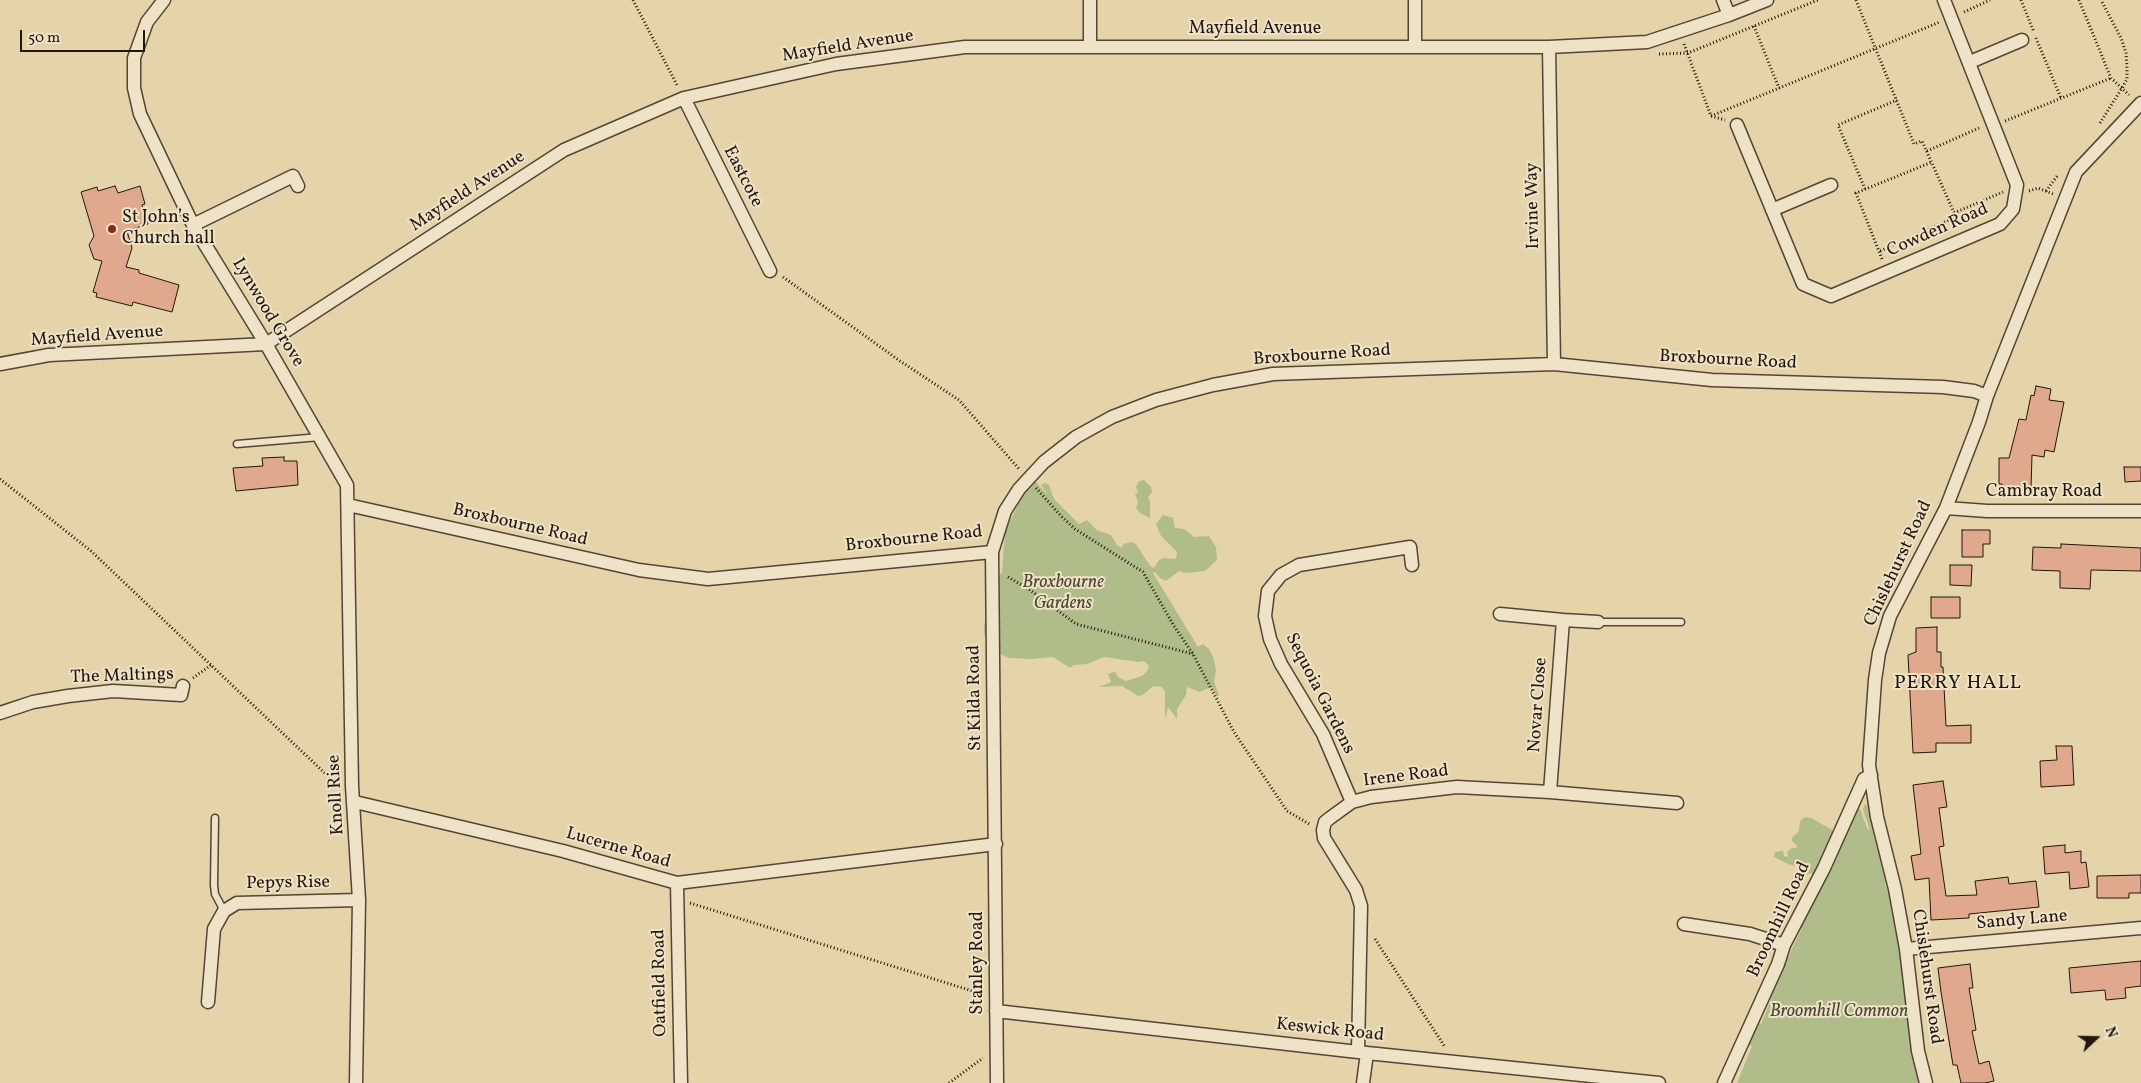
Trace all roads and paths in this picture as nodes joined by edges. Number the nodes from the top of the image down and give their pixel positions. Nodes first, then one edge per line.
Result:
1 (164, 0) edge
2 (633, 0) edge
3 (1090, 0) edge
4 (1415, 0) edge
5 (1723, 0) edge
6 (1767, 0) edge
7 (1818, 0) edge
8 (1856, 0) edge
9 (1944, 0) edge
10 (1990, 0) edge
11 (2021, 0) edge
12 (2079, 0) edge
13 (2101, 0) edge
14 (1729, 15) junction
15 (1951, 17) junction
16 (1754, 26) junction
17 (1680, 31) junction
18 (2022, 40) dead end
19 (1090, 47) junction
20 (1415, 47) junction
21 (1549, 47) junction
22 (1875, 48) junction
23 (1688, 53) junction
24 (1970, 62) junction
25 (2111, 78) junction
26 (1779, 88) junction
27 (2122, 88) junction
28 (684, 98) junction
29 (2061, 98) junction
30 (1897, 100) junction
31 (2140, 104) edge
32 (1711, 116) junction
33 (1994, 124) junction
34 (2099, 124) dead end
35 (1737, 125) joint
36 (1927, 151) junction
37 (1932, 162) junction
38 (2064, 169) dead end
39 (1830, 185) dead end
40 (298, 186) dead end
41 (1864, 189) junction
42 (2016, 191) junction
43 (2046, 191) junction
44 (2066, 198) junction
45 (1772, 210) junction
46 (1954, 213) junction
47 (193, 225) junction
48 (1880, 251) junction
49 (1874, 263) dead end
50 (770, 271) joint
51 (266, 344) junction
52 (0, 364) edge
53 (1554, 364) junction
54 (1987, 396) junction
55 (320, 437) junction
56 (237, 444) dead end
57 (1027, 478) junction
58 (0, 479) edge
59 (348, 505) junction
60 (1946, 508) junction
61 (2141, 511) edge
62 (992, 552) junction
63 (1412, 565) dead end
64 (1008, 577) dead end
65 (1500, 614) dead end
66 (1563, 620) junction
67 (1598, 622) joint
68 (1681, 622) dead end
69 (1193, 654) junction
70 (211, 665) junction
71 (183, 686) joint
72 (0, 713) edge
73 (1871, 775) junction
74 (352, 786) junction
75 (1550, 792) junction
76 (355, 802) junction
77 (1352, 802) junction
78 (1677, 803) dead end
79 (215, 818) dead end
80 (1323, 830) junction
81 (996, 844) junction
82 (677, 883) junction
83 (677, 899) junction
84 (359, 900) junction
85 (224, 911) junction
86 (1362, 920) junction
87 (1684, 924) dead end
88 (2141, 928) edge
89 (1784, 945) junction
90 (1906, 949) junction
91 (208, 1002) dead end
92 (996, 1005) junction
93 (997, 1046) junction
94 (1362, 1052) junction
95 (1455, 1062) junction
96 (356, 1083) edge
97 (681, 1083) edge
98 (949, 1083) edge
99 (997, 1083) edge
100 (1363, 1083) edge
101 (1659, 1083) edge
102 (1724, 1083) edge
103 (1926, 1083) edge

1 - 47 street, Lynwood Grove
2 - 28 path
3 - 19 street
4 - 20 street
5 - 14 street
6 - 14 street, Mayfield Avenue
7 - 16 path
8 - 22 path
9 - 15 street
10 - 15 path
11 - 29 path
12 - 25 path
13 - 27 path
14 - 17 street, Mayfield Avenue
15 - 22 path
15 - 24 street
16 - 23 path
16 - 26 path
17 - 21 street, Mayfield Avenue
17 - 23 path
18 - 24 street
19 - 20 street, Mayfield Avenue
19 - 28 street, Mayfield Avenue
20 - 21 street, Mayfield Avenue
21 - 53 street, Irvine Way
22 - 26 path
22 - 30 path
23 - 32 path
24 - 33 street
25 - 27 path
25 - 29 path
26 - 32 path
27 - 31 path
27 - 34 path
28 - 50 street, Eastcote
28 - 51 street, Mayfield Avenue
29 - 33 path
30 - 36 path
30 - 41 path
31 - 44 street, Chislehurst Road
32 - 35 path
33 - 36 path
33 - 42 street
35 - 45 street, Cowden Road
36 - 37 path
37 - 41 path
37 - 46 path
38 - 43 path
39 - 45 street
40 - 47 street
41 - 48 path
42 - 43 path
42 - 45 street, Cowden Road
42 - 46 path
43 - 44 path
44 - 54 street, Chislehurst Road
46 - 48 path
47 - 51 street, Lynwood Grove
48 - 49 path
50 - 57 path
51 - 52 street, Mayfield Avenue
51 - 55 street, Lynwood Grove
53 - 54 street, Broxbourne Road
53 - 57 street, Broxbourne Road
54 - 60 street, Chislehurst Road
55 - 56 lane
55 - 59 street, Lynwood Grove
57 - 62 street, Broxbourne Road
57 - 69 path
58 - 70 path
59 - 62 street, Broxbourne Road
59 - 74 street, Knoll Rise
60 - 61 street, Cambray Road
60 - 73 street, Chislehurst Road
62 - 81 street, St Kilda Road
63 - 77 street, Sequoia Gardens
64 - 69 path
65 - 66 street
66 - 67 street
66 - 75 street, Novar Close
67 - 68 lane
69 - 80 path
70 - 71 path
70 - 74 path
71 - 72 street, The Maltings
73 - 89 street, Broomhill Road
73 - 90 street, Chislehurst Road
74 - 76 street, Knoll Rise
75 - 77 street, Irene Road
75 - 78 street, Irene Road
76 - 82 street, Lucerne Road
76 - 84 street, Knoll Rise
77 - 80 street, Irene Road
79 - 85 lane
80 - 86 street
81 - 82 street, Lucerne Road
81 - 92 street, Stanley Road
82 - 83 street, Oatfield Road
83 - 92 path
83 - 97 street, Oatfield Road
84 - 85 street, Pepys Rise
84 - 96 street, Knoll Rise
85 - 91 street
86 - 94 street
86 - 95 path
87 - 89 street
88 - 90 street, Sandy Lane
89 - 102 street, Broomhill Road
90 - 103 street, Chislehurst Road
92 - 93 street, Stanley Road
92 - 94 street, Keswick Road
93 - 98 path
93 - 99 street, Stanley Road
94 - 95 street, Keswick Road
94 - 100 street
95 - 101 street, Keswick Road

